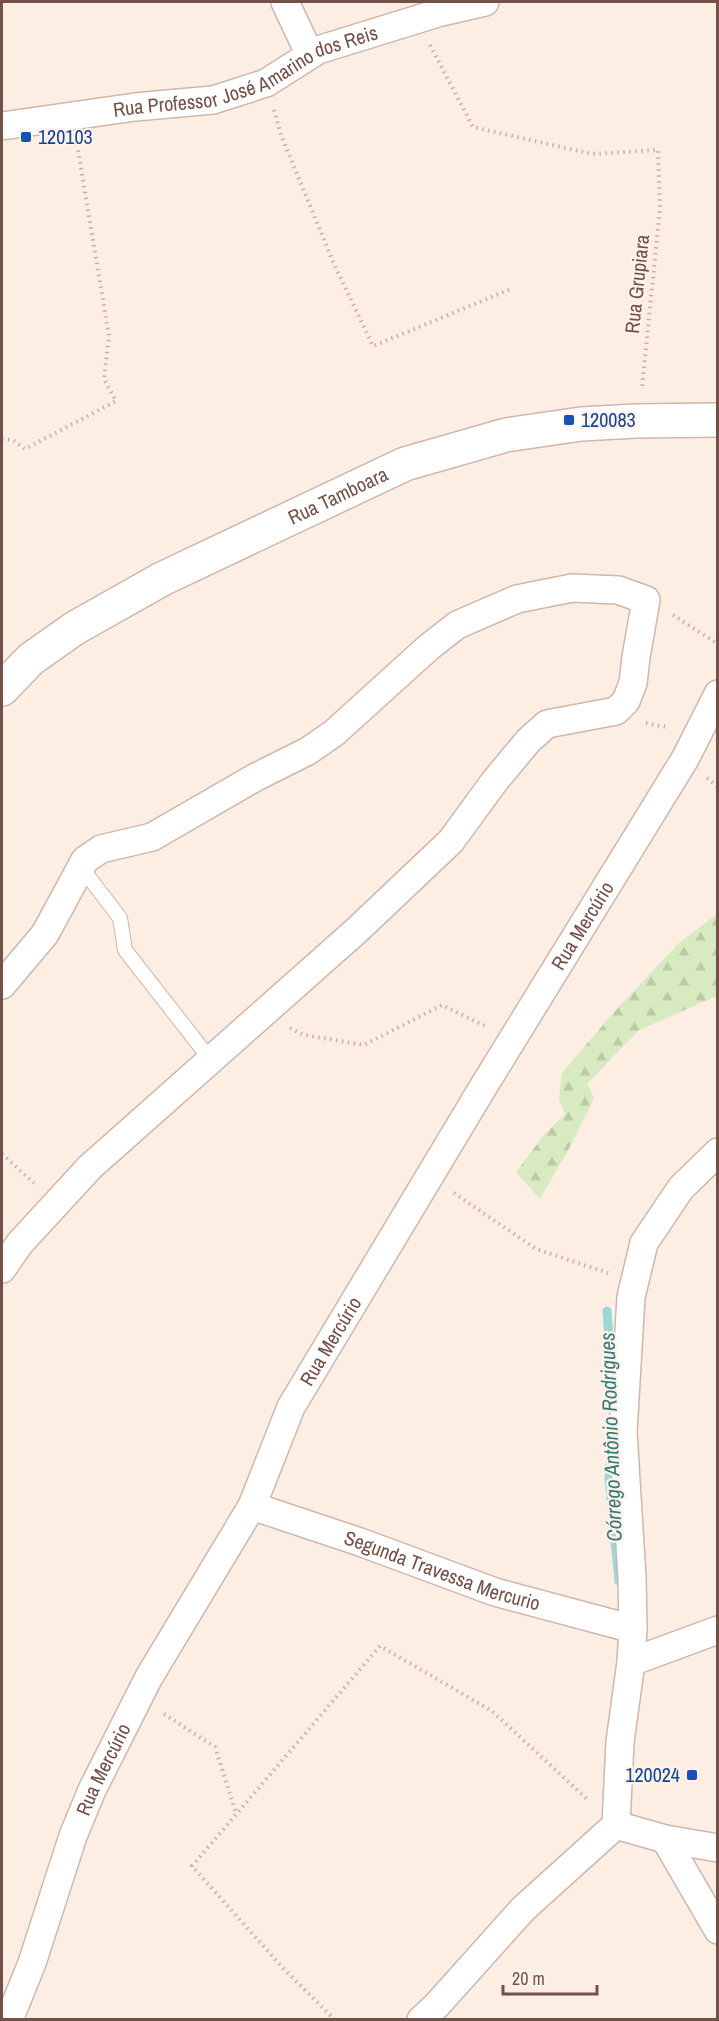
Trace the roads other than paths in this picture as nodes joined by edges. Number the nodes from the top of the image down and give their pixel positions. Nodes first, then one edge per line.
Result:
1 (285, 2) edge
2 (485, 2) edge
3 (310, 55) junction
4 (2, 126) edge
5 (717, 420) edge
6 (2, 689) edge
7 (717, 694) edge
8 (81, 867) junction
9 (2, 984) edge
10 (210, 1059) junction
11 (717, 1152) edge
12 (2, 1269) edge
13 (252, 1506) junction
14 (633, 1629) junction
15 (717, 1630) edge
16 (631, 1662) junction
17 (616, 1826) junction
18 (665, 1839) junction
19 (717, 1848) edge
20 (717, 1930) edge
21 (9, 2019) edge
22 (421, 2019) edge

1 - 3 street
2 - 3 street, Rua Professor José Amarino dos Reis
3 - 4 street, Rua Professor José Amarino dos Reis
5 - 6 street, Rua Tamboara
7 - 13 street, Rua Mercúrio
8 - 9 street
8 - 10 lane
8 - 10 street
10 - 12 street
11 - 14 street
13 - 14 street, Segunda Travessa Mercurio
13 - 21 street, Rua Mercúrio
14 - 16 street
15 - 16 street
16 - 17 street
17 - 18 street
17 - 22 street
18 - 19 street
18 - 20 street

